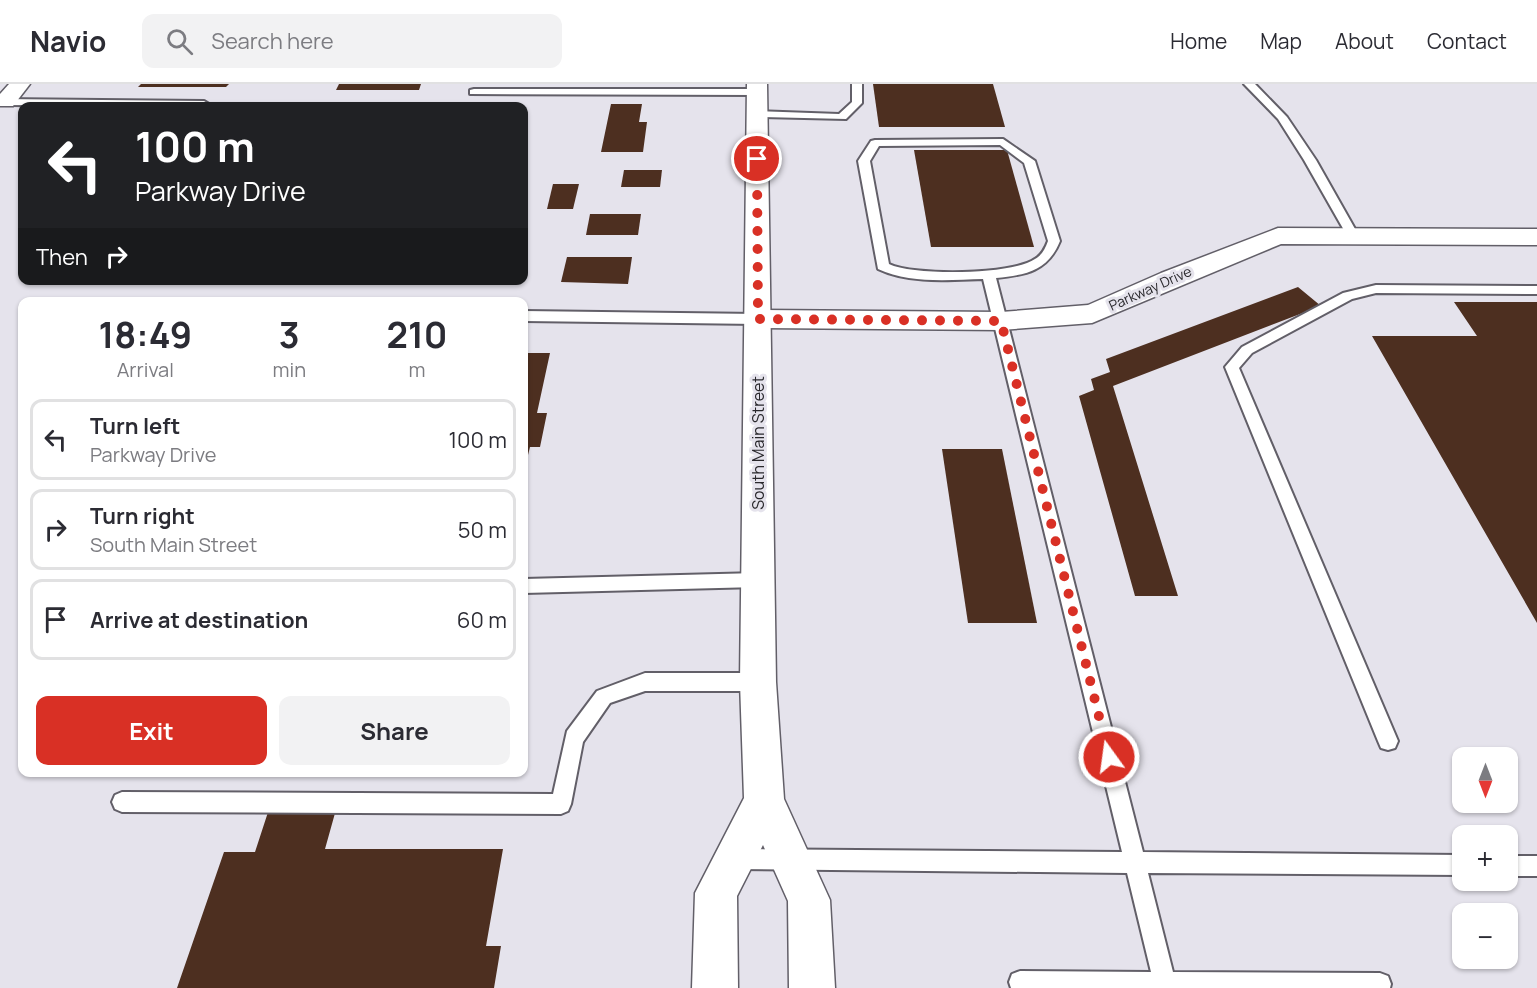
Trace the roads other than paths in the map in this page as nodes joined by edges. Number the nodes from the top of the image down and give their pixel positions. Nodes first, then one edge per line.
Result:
1 (20, 84) edge
2 (857, 84) edge
3 (1249, 84) edge
4 (475, 88) edge
5 (757, 97) edge
6 (2, 102) edge
7 (18, 102) edge
8 (1353, 236) junction
9 (1537, 237) edge
10 (989, 275) junction
11 (1537, 290) edge
12 (528, 316) edge
13 (758, 319) junction
14 (1001, 321) junction
15 (758, 580) junction
16 (528, 586) edge
17 (758, 682) junction
18 (1388, 741) dead end
19 (764, 801) junction
20 (122, 802) dead end
21 (791, 858) junction
22 (734, 859) junction
23 (1135, 862) junction
24 (1452, 865) edge
25 (1518, 866) edge
26 (1537, 866) edge
27 (1020, 982) dead end
28 (1165, 982) junction
29 (1380, 984) dead end
30 (715, 988) edge
31 (812, 988) edge

1 - 6 main road
2 - 5 lane
3 - 8 lane
4 - 5 lane
5 - 13 main road, South Main Street
6 - 7 lane
8 - 9 main road, Parkway Drive
8 - 14 main road, Parkway Drive
10 - 10 lane
10 - 14 lane
11 - 18 lane
12 - 13 lane
13 - 14 main road, Parkway Drive
13 - 15 main road, South Main Street
14 - 23 lane
15 - 16 lane
15 - 17 main road, South Main Street
17 - 19 main road, South Main Street
17 - 20 lane
19 - 21 main road, South Main Street
19 - 22 main road
21 - 22 lane
21 - 23 lane
21 - 31 main road, South Main Street
22 - 30 main road
23 - 24 lane
23 - 28 lane
25 - 26 lane
27 - 28 lane
28 - 29 lane

